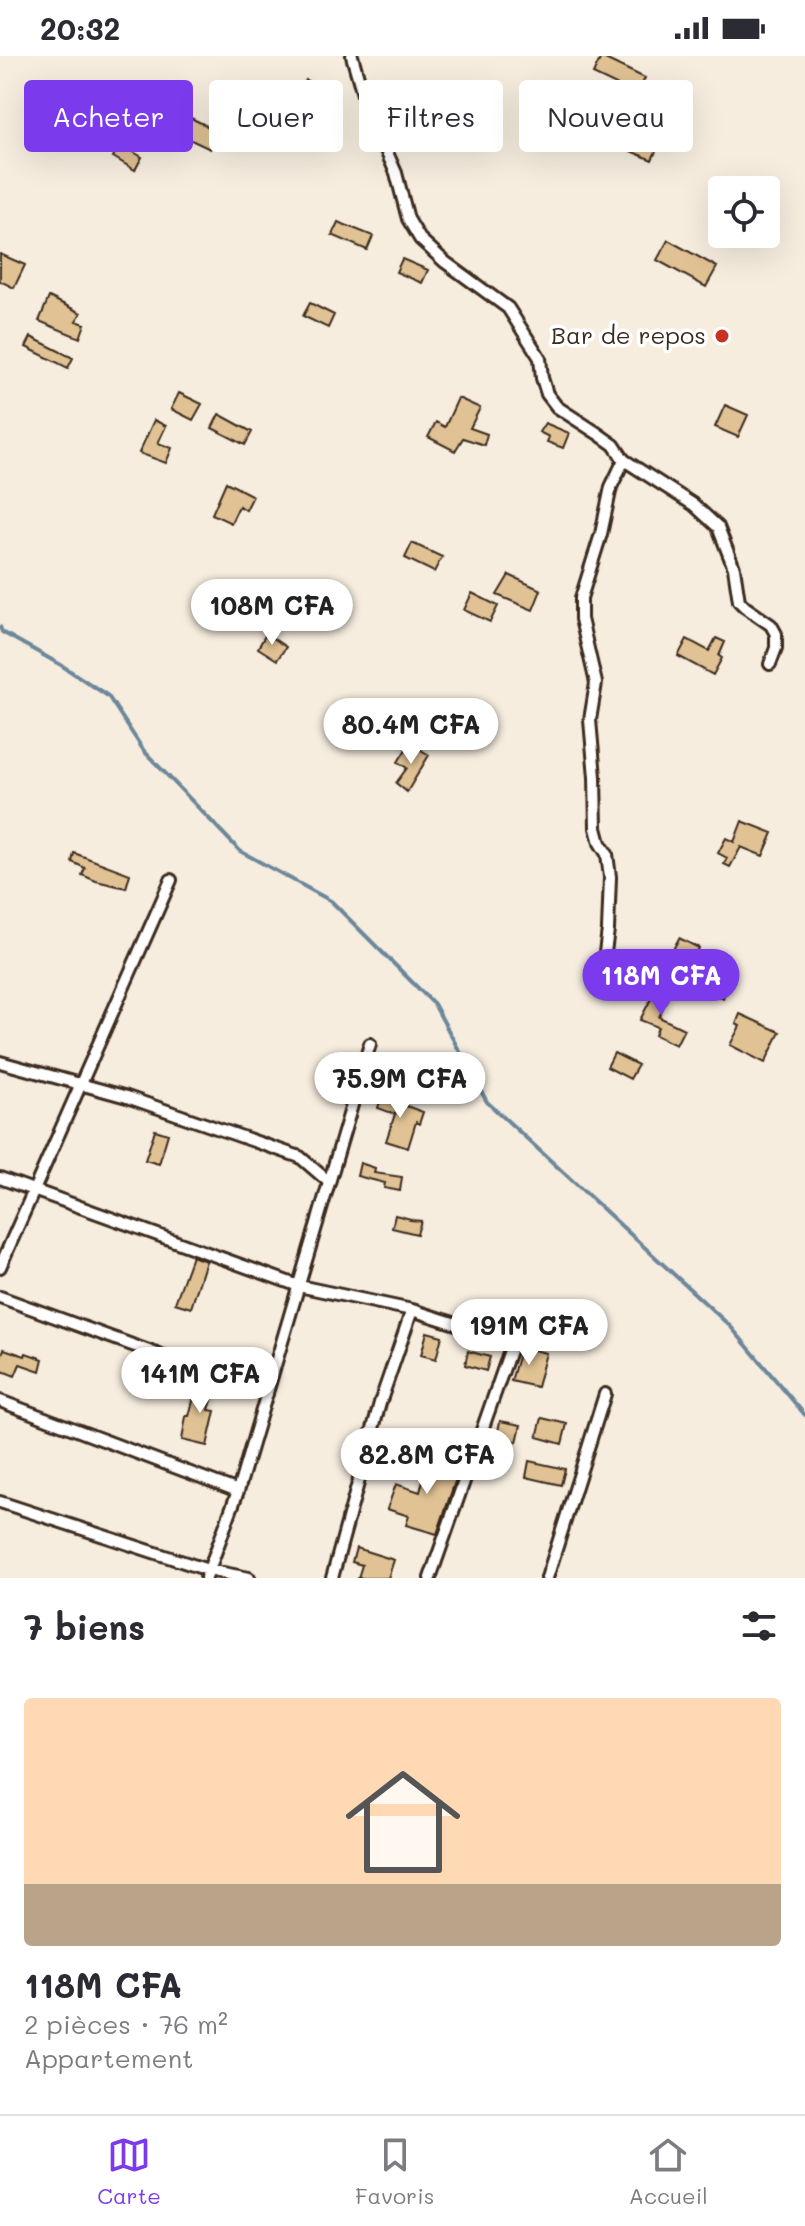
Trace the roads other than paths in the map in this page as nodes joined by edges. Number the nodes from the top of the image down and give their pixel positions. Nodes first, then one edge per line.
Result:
1 (352, 56) edge
2 (624, 460) junction
3 (770, 664) dead end
4 (171, 880) dead end
5 (602, 975) dead end
6 (370, 1044) dead end
7 (0, 1062) edge
8 (81, 1085) junction
9 (0, 1178) edge
10 (329, 1182) junction
11 (34, 1189) junction
12 (0, 1267) edge
13 (299, 1286) junction
14 (0, 1297) edge
15 (412, 1310) junction
16 (267, 1394) junction
17 (605, 1394) dead end
18 (0, 1401) edge
19 (238, 1491) junction
20 (0, 1502) edge
21 (207, 1574) edge
22 (249, 1578) edge
23 (332, 1578) edge
24 (430, 1578) edge
25 (547, 1578) edge

1 - 2 street
2 - 3 street
2 - 5 street
4 - 8 street
6 - 10 street
7 - 8 street
8 - 10 street
8 - 11 street
9 - 11 street
10 - 13 street
11 - 12 street
11 - 13 street
13 - 15 street
13 - 16 street
14 - 16 street
15 - 23 street
15 - 24 street
16 - 19 street
17 - 25 street
18 - 19 street
19 - 21 street
20 - 21 street
21 - 22 street

